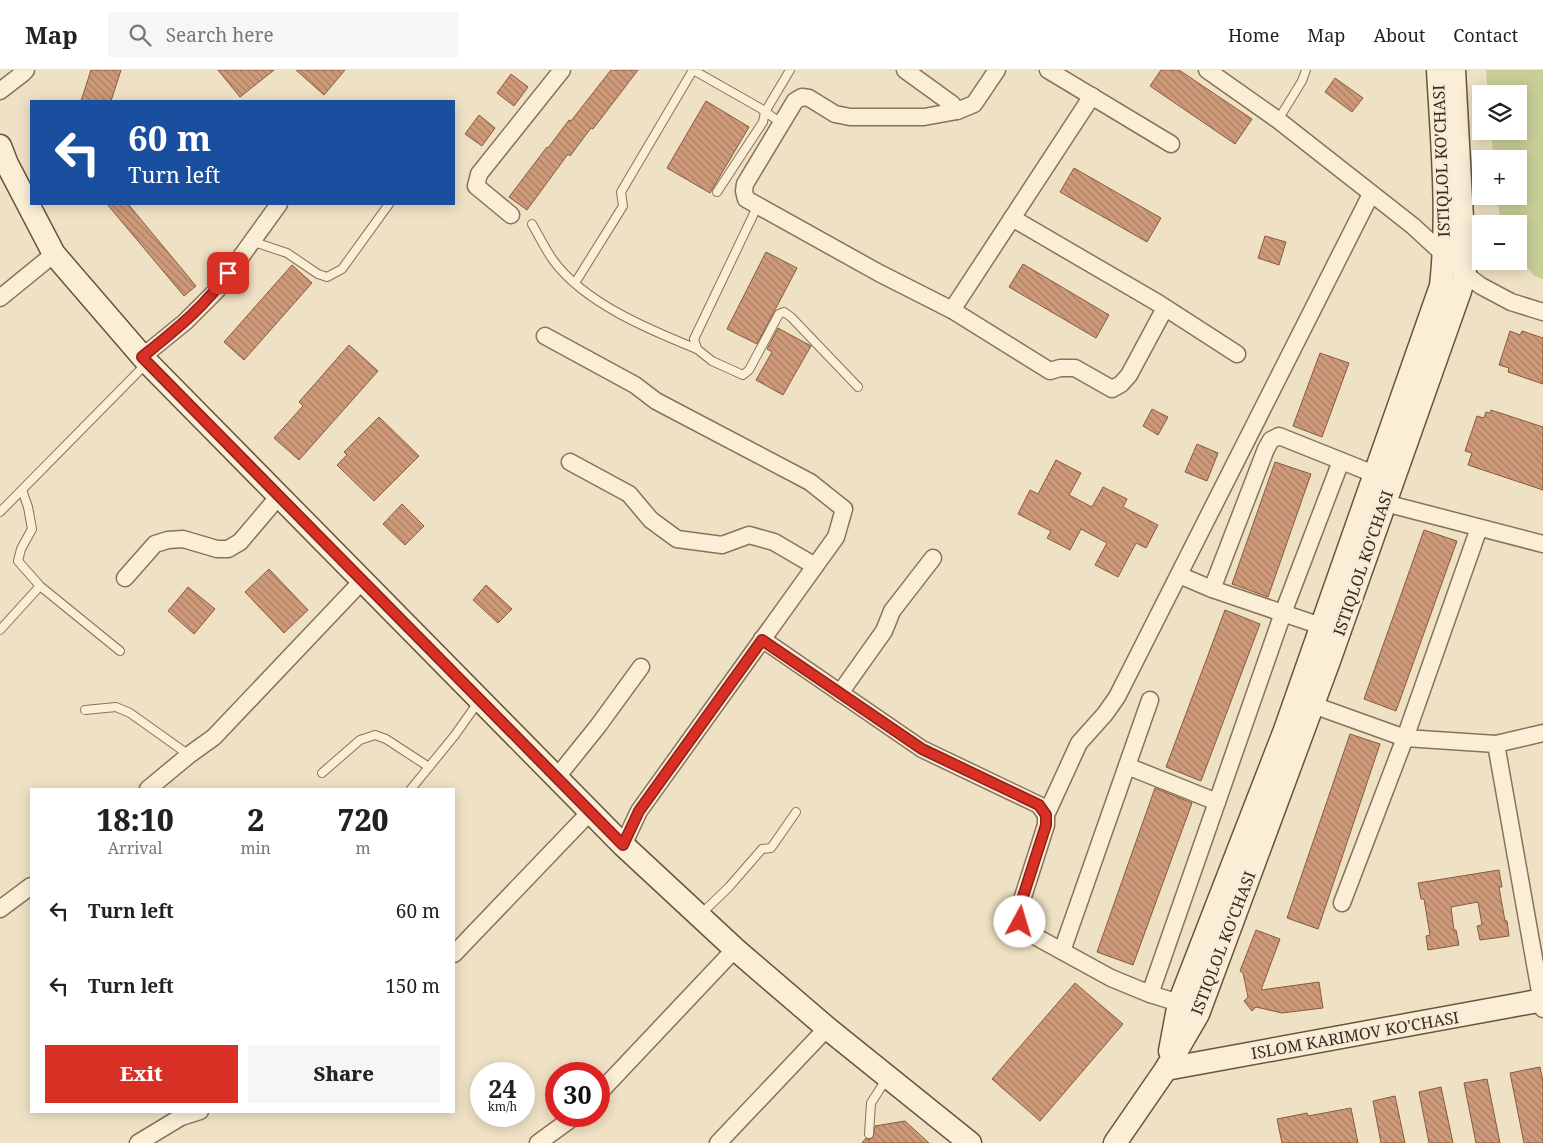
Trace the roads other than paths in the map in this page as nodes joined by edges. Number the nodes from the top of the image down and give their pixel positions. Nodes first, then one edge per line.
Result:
1 (26, 70) edge
2 (562, 70) edge
3 (693, 70) edge
4 (790, 70) edge
5 (905, 70) edge
6 (997, 70) edge
7 (1048, 70) edge
8 (1206, 70) edge
9 (1306, 70) edge
10 (1438, 70) edge
11 (1454, 70) edge
12 (0, 91) edge
13 (1092, 96) junction
14 (957, 111) junction
15 (765, 112) junction
16 (1278, 120) junction
17 (782, 123) junction
18 (1171, 144) dead end
19 (0, 146) edge
20 (717, 192) dead end
21 (1371, 194) junction
22 (278, 205) edge
23 (388, 205) edge
24 (758, 205) junction
25 (511, 215) dead end
26 (1012, 218) junction
27 (532, 224) dead end
28 (251, 241) junction
29 (54, 254) junction
30 (1444, 254) junction
31 (1465, 274) junction
32 (575, 283) junction
33 (0, 298) edge
34 (1166, 308) junction
35 (952, 310) junction
36 (1543, 312) edge
37 (545, 336) dead end
38 (697, 349) junction
39 (1237, 354) dead end
40 (145, 360) junction
41 (858, 387) dead end
42 (1341, 460) junction
43 (570, 462) dead end
44 (1374, 474) junction
45 (22, 490) junction
46 (279, 496) junction
47 (1384, 503) junction
48 (0, 512) edge
49 (1479, 528) junction
50 (1543, 544) edge
51 (933, 558) dead end
52 (815, 566) junction
53 (1179, 575) junction
54 (125, 578) dead end
55 (363, 580) junction
56 (40, 586) junction
57 (1212, 589) junction
58 (1284, 613) junction
59 (1321, 626) junction
60 (0, 630) edge
61 (762, 640) junction
62 (120, 651) dead end
63 (641, 667) dead end
64 (840, 693) junction
65 (480, 699) junction
66 (1150, 700) dead end
67 (1312, 705) junction
68 (85, 710) dead end
69 (1543, 733) edge
70 (1405, 738) junction
71 (1496, 744) junction
72 (189, 754) junction
73 (1127, 766) junction
74 (429, 767) junction
75 (322, 773) dead end
76 (557, 777) junction
77 (149, 788) edge
78 (412, 788) edge
79 (1217, 802) junction
80 (591, 811) junction
81 (796, 812) dead end
82 (1046, 815) junction
83 (623, 845) junction
84 (30, 887) edge
85 (1342, 903) dead end
86 (0, 909) edge
87 (699, 915) junction
88 (735, 949) junction
89 (1062, 951) junction
90 (455, 953) edge
91 (1150, 994) junction
92 (1542, 1003) edge
93 (1188, 1008) junction
94 (827, 1028) junction
95 (1166, 1069) junction
96 (888, 1076) junction
97 (610, 1081) edge
98 (193, 1113) edge
99 (560, 1127) edge
100 (869, 1134) dead end
101 (967, 1142) edge
102 (138, 1143) edge
103 (538, 1143) edge
104 (718, 1143) edge
105 (1115, 1143) edge

1 - 12 street
2 - 25 street
3 - 15 lane
3 - 32 lane
4 - 15 lane
5 - 14 street
6 - 14 street
7 - 13 street
8 - 16 street
9 - 16 lane
10 - 30 main road, ISTIQLOL KO'CHASI
11 - 31 main road, ISTIQLOL KO'CHASI
13 - 18 street
13 - 26 street
14 - 17 street
15 - 17 lane
15 - 20 lane
16 - 21 street
17 - 24 street
19 - 29 main road
21 - 30 street
21 - 53 street
22 - 28 street
23 - 28 lane
24 - 35 street
24 - 38 lane
26 - 34 street
26 - 35 street
27 - 32 lane
28 - 40 street
29 - 33 street
29 - 40 main road
30 - 31 street
30 - 44 main road, ISTIQLOL KO'CHASI
31 - 36 street
31 - 47 main road, ISTIQLOL KO'CHASI
32 - 38 lane
34 - 35 street
34 - 39 street
37 - 52 street
38 - 41 lane
40 - 45 lane
40 - 46 main road
42 - 44 street
42 - 57 street
42 - 58 street
43 - 52 street
44 - 59 main road, ISTIQLOL KO'CHASI
45 - 48 lane
45 - 56 lane
46 - 54 street
46 - 55 main road
47 - 49 street
47 - 67 main road, ISTIQLOL KO'CHASI
49 - 50 street
49 - 70 street
51 - 64 street
52 - 61 street
53 - 57 street
53 - 82 street
55 - 65 main road
55 - 72 street
56 - 60 lane
56 - 62 lane
57 - 58 street
58 - 59 street
58 - 79 street
59 - 93 main road, ISTIQLOL KO'CHASI
61 - 64 street
61 - 83 street
63 - 76 street
64 - 82 street
65 - 74 lane
65 - 76 main road
66 - 73 street
67 - 70 street
67 - 93 main road, ISTIQLOL KO'CHASI
68 - 72 lane
69 - 71 street
70 - 71 street
70 - 85 street
71 - 92 street
72 - 77 street
73 - 79 street
73 - 89 street
74 - 75 lane
74 - 78 lane
76 - 80 main road
79 - 91 street
80 - 83 main road
80 - 90 street
81 - 87 lane
82 - 89 street
83 - 87 main road
84 - 86 street
87 - 88 main road
88 - 94 main road
88 - 97 street
89 - 91 street
91 - 93 street
92 - 95 main road, ISLOM KARIMOV KO'CHASI
93 - 95 main road, ISTIQLOL KO'CHASI
94 - 96 main road
94 - 104 street
95 - 105 main road, ISTIQLOL KO'CHASI
96 - 100 lane
96 - 101 main road
98 - 102 street
99 - 103 street

